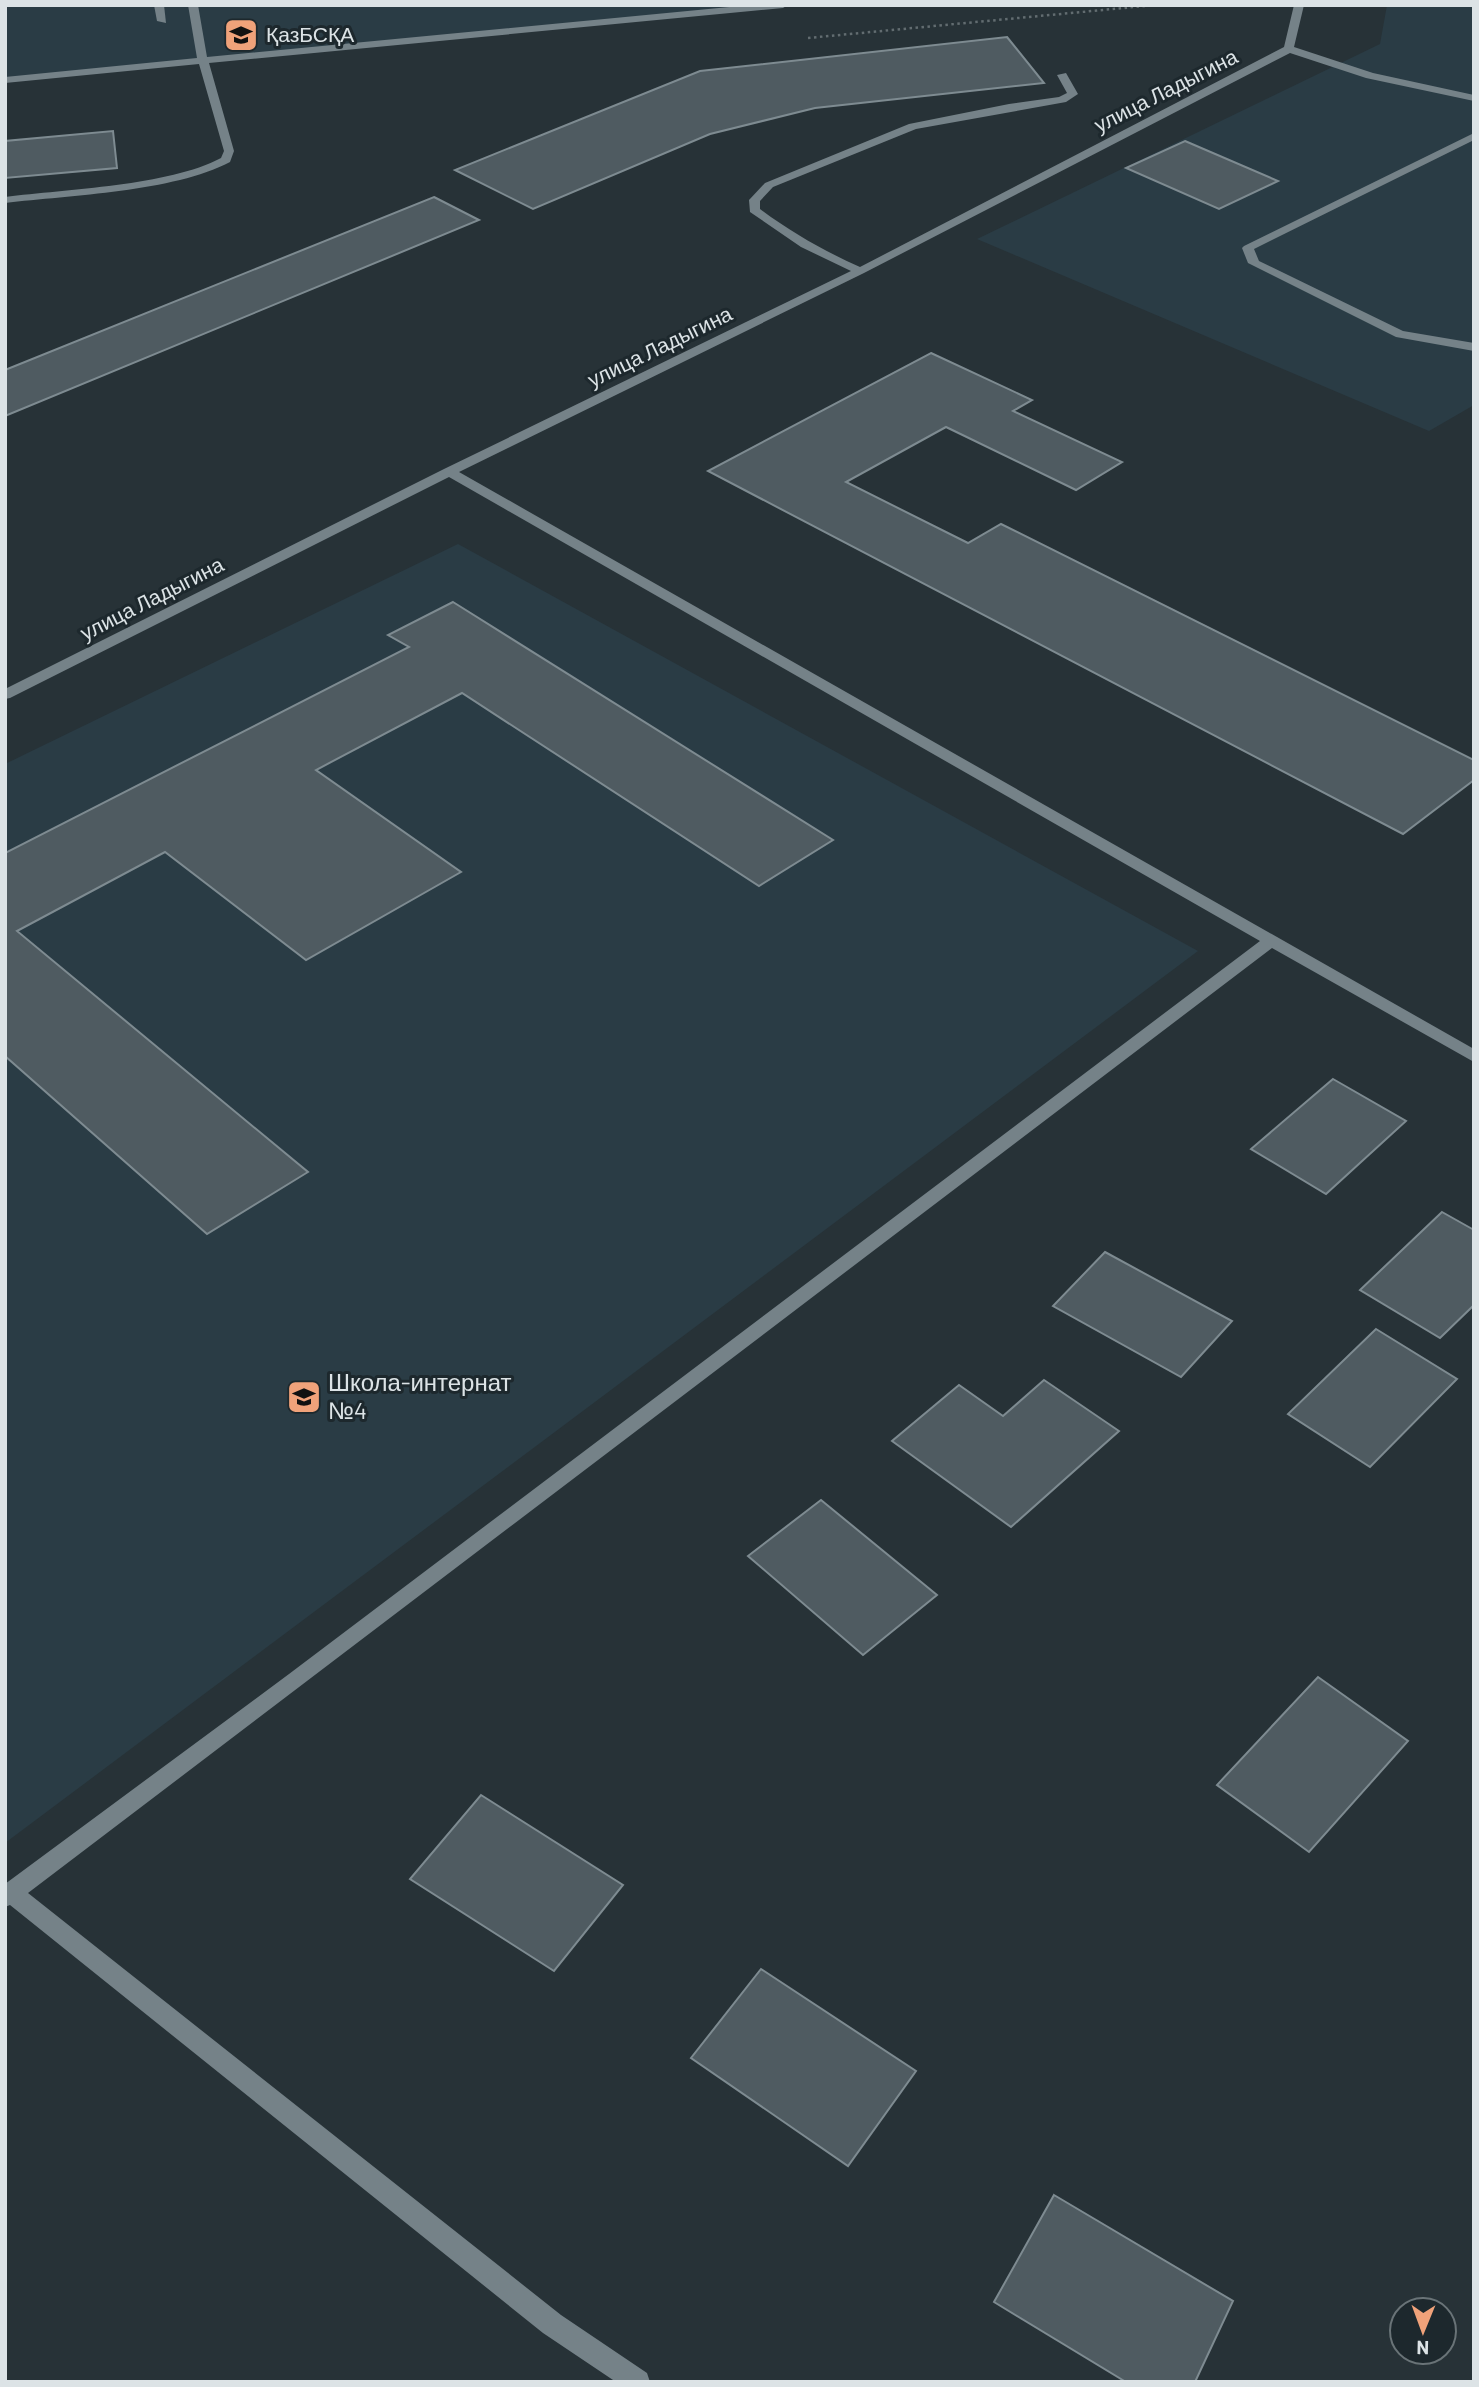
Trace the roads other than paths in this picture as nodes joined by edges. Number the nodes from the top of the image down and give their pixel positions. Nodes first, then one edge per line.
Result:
1 (159, 5) edge
2 (193, 5) edge
3 (783, 5) edge
4 (1299, 5) edge
5 (162, 21) dead end
6 (1289, 49) junction
7 (202, 61) junction
8 (1062, 75) dead end
9 (5, 80) edge
10 (1474, 98) edge
11 (1474, 136) edge
12 (5, 200) edge
13 (860, 271) junction
14 (1474, 347) edge
15 (449, 472) junction
16 (5, 695) edge
17 (1271, 941) junction
18 (1474, 1056) edge
19 (8, 1894) edge
20 (638, 2382) edge

1 - 5 street
2 - 7 street
3 - 7 street
4 - 6 street
6 - 10 street
6 - 13 street, улица Ладыгина
7 - 9 street
7 - 12 street
8 - 13 street
11 - 14 street
13 - 15 street, улица Ладыгина
15 - 16 street, улица Ладыгина
15 - 17 street
17 - 18 street
17 - 19 street
19 - 20 street

